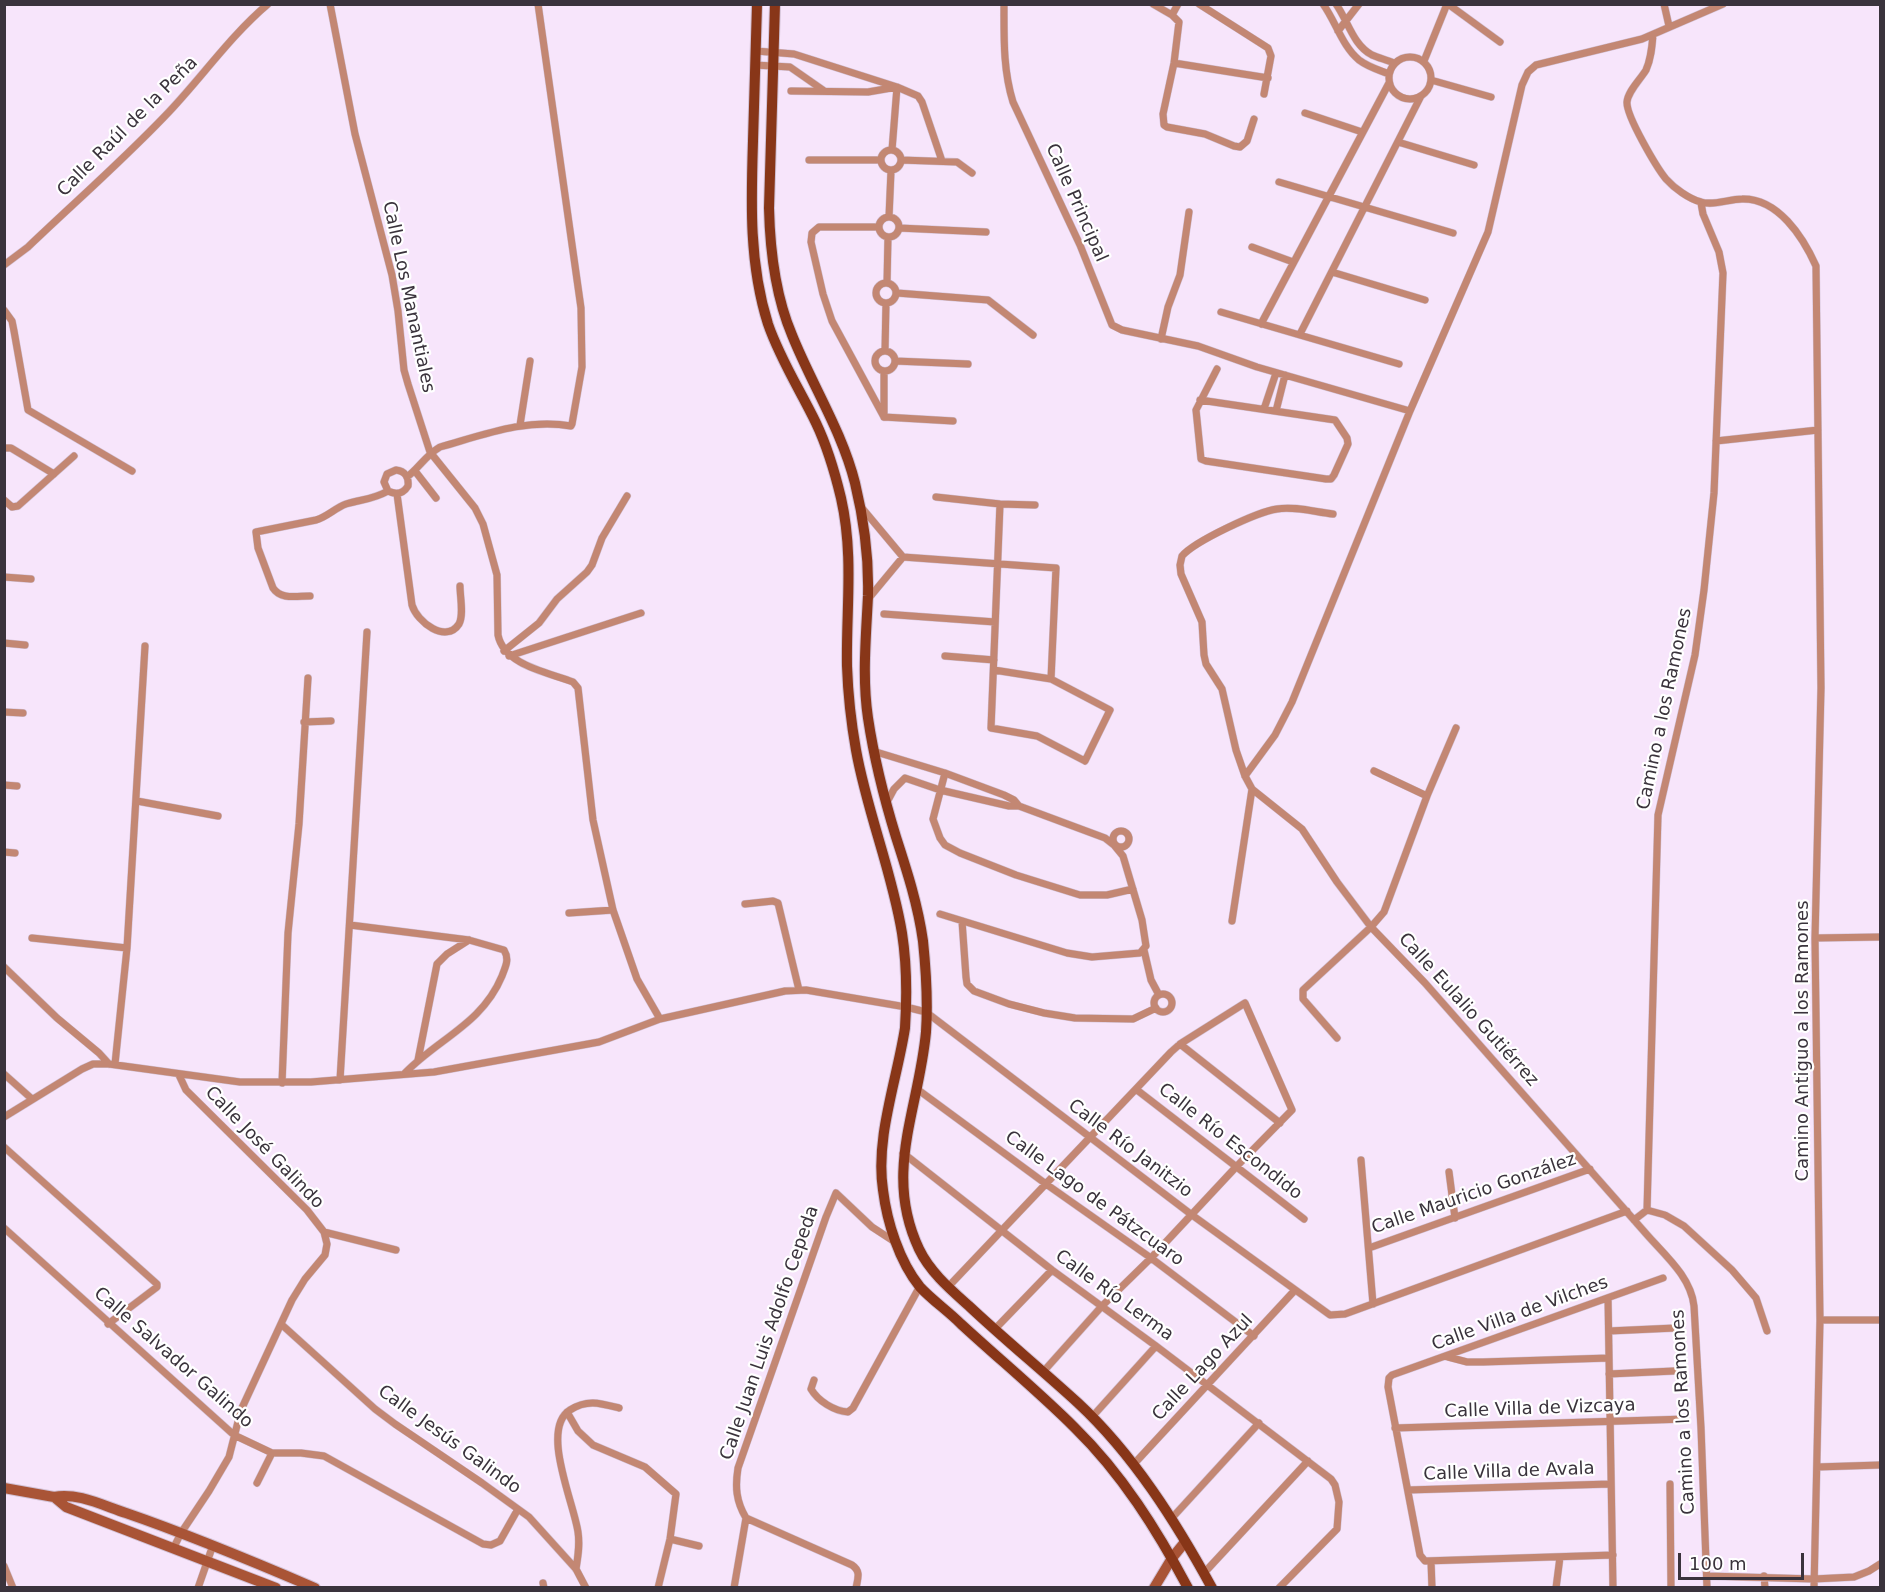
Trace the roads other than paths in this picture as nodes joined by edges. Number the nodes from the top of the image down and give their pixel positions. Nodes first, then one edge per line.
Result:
1 (268, 4) edge
2 (330, 4) edge
3 (538, 4) edge
4 (757, 4) edge
5 (776, 4) edge
6 (1004, 4) edge
7 (1153, 4) edge
8 (1178, 4) edge
9 (1199, 4) edge
10 (1323, 4) edge
11 (1336, 4) edge
12 (1359, 4) edge
13 (1448, 4) edge
14 (1664, 4) edge
15 (1723, 4) edge
16 (1172, 15) junction
17 (1346, 21) junction
18 (1669, 26) junction
19 (1338, 31) junction
20 (1653, 34) junction
21 (1500, 42) dead end
22 (756, 51) junction
23 (774, 52) junction
24 (1424, 62) junction
25 (1174, 63) junction
26 (1394, 63) junction
27 (755, 65) junction
28 (774, 66) junction
29 (1389, 74) junction
30 (1268, 78) junction
31 (1431, 80) junction
32 (1389, 83) junction
33 (897, 87) junction
34 (824, 90) junction
35 (791, 91) dead end
36 (1264, 94) dead end
37 (1421, 96) junction
38 (1491, 97) dead end
39 (1305, 113) dead end
40 (1254, 119) dead end
41 (1362, 132) junction
42 (1398, 142) junction
43 (892, 150) junction
44 (809, 160) dead end
45 (881, 160) junction
46 (901, 160) junction
47 (942, 161) junction
48 (1474, 165) dead end
49 (891, 171) junction
50 (972, 173) dead end
51 (1279, 182) dead end
52 (1329, 197) junction
53 (1701, 203) junction
54 (1365, 207) junction
55 (1189, 212) dead end
56 (889, 217) junction
57 (878, 226) junction
58 (899, 228) junction
59 (986, 232) dead end
60 (1453, 233) dead end
61 (888, 237) junction
62 (1252, 247) dead end
63 (1293, 262) junction
64 (4, 265) edge
65 (1332, 272) junction
66 (887, 283) junction
67 (897, 293) junction
68 (1425, 300) dead end
69 (886, 303) junction
70 (4, 310) edge
71 (1221, 312) dead end
72 (1260, 324) junction
73 (1300, 334) junction
74 (1034, 335) dead end
75 (1161, 339) junction
76 (885, 351) junction
77 (530, 361) dead end
78 (895, 362) junction
79 (968, 364) dead end
80 (1399, 364) dead end
81 (1217, 369) dead end
82 (884, 371) junction
83 (1276, 373) junction
84 (1285, 375) junction
85 (1200, 400) junction
86 (1264, 409) junction
87 (1276, 411) junction
88 (1410, 411) junction
89 (884, 417) junction
90 (953, 422) dead end
91 (520, 425) junction
92 (1818, 430) junction
93 (1716, 441) junction
94 (4, 448) edge
95 (430, 452) junction
96 (74, 456) dead end
97 (132, 471) dead end
98 (415, 471) junction
99 (54, 474) junction
100 (407, 477) junction
101 (388, 491) junction
102 (397, 494) junction
103 (627, 496) dead end
104 (936, 497) dead end
105 (436, 498) dead end
106 (4, 500) edge
107 (1000, 504) junction
108 (1035, 506) dead end
109 (860, 507) junction
110 (1333, 514) dead end
111 (903, 557) junction
112 (998, 563) junction
113 (4, 577) edge
114 (31, 579) dead end
115 (460, 586) dead end
116 (310, 596) dead end
117 (867, 600) junction
118 (641, 613) dead end
119 (885, 614) dead end
120 (995, 622) junction
121 (367, 632) dead end
122 (4, 643) edge
123 (25, 645) dead end
124 (145, 645) dead end
125 (507, 653) junction
126 (945, 656) dead end
127 (994, 660) junction
128 (994, 670) junction
129 (308, 678) dead end
130 (1051, 679) junction
131 (4, 712) edge
132 (23, 713) dead end
133 (331, 721) dead end
134 (304, 722) junction
135 (1456, 728) dead end
136 (873, 751) junction
137 (910, 762) junction
138 (1374, 771) dead end
139 (945, 773) junction
140 (1245, 776) junction
141 (905, 778) junction
142 (4, 785) edge
143 (17, 786) dead end
144 (1252, 789) junction
145 (940, 790) junction
146 (1427, 796) junction
147 (137, 801) junction
148 (887, 802) junction
149 (1019, 806) junction
150 (218, 816) dead end
151 (4, 852) edge
152 (15, 853) dead end
153 (1133, 889) junction
154 (745, 904) dead end
155 (613, 910) junction
156 (569, 913) dead end
157 (940, 914) dead end
158 (962, 921) junction
159 (1232, 921) dead end
160 (350, 925) junction
161 (1371, 927) junction
162 (1881, 937) edge
163 (32, 938) dead end
164 (1815, 938) junction
165 (469, 940) junction
166 (127, 948) junction
167 (1144, 950) junction
168 (4, 967) edge
169 (799, 990) junction
170 (1159, 995) junction
171 (906, 1007) junction
172 (1156, 1008) junction
173 (926, 1012) junction
174 (660, 1019) junction
175 (1337, 1038) dead end
176 (1180, 1044) junction
177 (418, 1060) junction
178 (112, 1064) junction
179 (405, 1073) junction
180 (4, 1074) edge
181 (178, 1075) junction
182 (340, 1080) junction
183 (282, 1083) junction
184 (917, 1089) junction
185 (1137, 1090) junction
186 (33, 1099) junction
187 (4, 1118) edge
188 (1280, 1123) junction
189 (1090, 1137) junction
190 (4, 1147) edge
191 (903, 1154) junction
192 (1361, 1160) dead end
193 (1236, 1167) junction
194 (1590, 1169) junction
195 (1449, 1172) dead end
196 (1046, 1184) junction
197 (1647, 1210) junction
198 (1627, 1212) junction
199 (1192, 1215) junction
200 (1455, 1218) junction
201 (1304, 1219) dead end
202 (1634, 1220) junction
203 (4, 1228) edge
204 (1002, 1231) junction
205 (324, 1232) junction
206 (895, 1242) junction
207 (1369, 1248) junction
208 (396, 1250) dead end
209 (1151, 1258) junction
210 (1052, 1270) junction
211 (1663, 1278) dead end
212 (920, 1286) junction
213 (948, 1287) junction
214 (1295, 1290) junction
215 (1608, 1298) junction
216 (1373, 1304) junction
217 (1102, 1306) junction
218 (1820, 1320) junction
219 (1881, 1320) edge
220 (108, 1324) junction
221 (281, 1324) junction
222 (1675, 1328) dead end
223 (994, 1330) junction
224 (1609, 1330) junction
225 (1767, 1331) dead end
226 (1254, 1336) junction
227 (1156, 1346) junction
228 (1446, 1357) junction
229 (1610, 1358) junction
230 (1674, 1371) dead end
231 (1043, 1372) junction
232 (1609, 1374) junction
233 (814, 1380) dead end
234 (1208, 1385) junction
235 (619, 1408) dead end
236 (567, 1412) junction
237 (1092, 1417) junction
238 (1686, 1419) dead end
239 (1610, 1421) junction
240 (1259, 1423) junction
241 (1395, 1428) junction
242 (234, 1435) junction
243 (272, 1453) junction
244 (1308, 1461) junction
245 (1133, 1465) junction
246 (1881, 1465) edge
247 (1817, 1467) junction
248 (257, 1483) dead end
249 (1610, 1484) junction
250 (1670, 1484) dead end
251 (4, 1488) edge
252 (1408, 1491) junction
253 (54, 1497) junction
254 (518, 1509) junction
255 (746, 1518) junction
256 (1171, 1519) junction
257 (181, 1533) junction
258 (670, 1539) junction
259 (1185, 1542) junction
260 (213, 1545) junction
261 (699, 1546) dead end
262 (174, 1547) junction
263 (1613, 1555) junction
264 (1560, 1557) junction
265 (1172, 1558) junction
266 (207, 1560) junction
267 (1427, 1560) junction
268 (1881, 1564) edge
269 (4, 1566) edge
270 (576, 1569) junction
271 (1204, 1573) junction
272 (244, 1575) junction
273 (1707, 1576) junction
274 (1764, 1576) junction
275 (1814, 1579) junction
276 (13, 1587) edge
277 (198, 1587) edge
278 (251, 1587) edge
279 (276, 1587) edge
280 (315, 1587) edge
281 (586, 1587) edge
282 (658, 1587) edge
283 (734, 1587) edge
284 (856, 1587) edge
285 (1154, 1587) edge
286 (1188, 1587) edge
287 (1212, 1587) edge
288 (1279, 1587) edge
289 (1432, 1587) edge
290 (1556, 1587) edge
291 (1613, 1587) edge
292 (1671, 1587) edge
293 (1707, 1587) edge
294 (1765, 1587) edge
295 (1814, 1587) edge

1 - 64 street, Calle Raúl de la Peña
2 - 95 street, Calle Los Manantiales
3 - 91 street
4 - 22 main road
5 - 23 main road
6 - 75 street, Calle Principal
7 - 16 street
8 - 16 street
9 - 30 street
10 - 19 street
11 - 17 street
12 - 17 street
13 - 21 street
13 - 24 street
14 - 18 street
15 - 18 street
16 - 25 street
17 - 19 street
17 - 26 street
18 - 20 street
19 - 29 street
20 - 53 street
20 - 88 street
22 - 23 street
22 - 27 main road
23 - 28 main road
23 - 33 street
24 - 26 street
24 - 31 street
25 - 30 street
25 - 40 street
26 - 29 street
27 - 28 street
27 - 171 main road
28 - 34 street
28 - 109 main road
29 - 32 street
30 - 36 street
31 - 37 street
31 - 38 street
32 - 37 street
32 - 41 street
33 - 34 street
33 - 43 street
33 - 47 street
34 - 35 street
37 - 42 street
39 - 41 street
41 - 52 street
42 - 48 street
42 - 54 street
43 - 45 street
43 - 46 street
44 - 45 street
45 - 49 street
46 - 47 street
46 - 49 street
47 - 50 street
49 - 56 street
51 - 52 street
52 - 54 street
52 - 63 street
53 - 92 street, Camino Antiguo a los Ramones
53 - 93 street, Camino a los Ramones
54 - 60 street
54 - 65 street
55 - 75 street
56 - 57 street
56 - 58 street
57 - 61 street
57 - 89 street
58 - 59 street
58 - 61 street
61 - 66 street
62 - 63 street
63 - 72 street
65 - 68 street
65 - 73 street
66 - 67 street
66 - 69 street
67 - 69 street
67 - 74 street
69 - 76 street
70 - 97 street
71 - 72 street
72 - 73 street
73 - 80 street
75 - 83 street, Calle Principal
76 - 78 street
76 - 82 street
77 - 91 street
78 - 79 street
78 - 82 street
81 - 85 street
82 - 89 street
83 - 84 street, Calle Principal
83 - 86 street
84 - 87 street
84 - 88 street, Calle Principal
85 - 86 street
85 - 87 street
86 - 87 street
88 - 140 street
89 - 90 street
91 - 95 street
92 - 93 street
92 - 164 street, Camino Antiguo a los Ramones
93 - 197 street, Camino a los Ramones
94 - 99 street
95 - 98 street
95 - 125 street, Calle Los Manantiales
96 - 99 street
98 - 100 street
98 - 105 street
99 - 106 street
100 - 101 street
100 - 102 street
101 - 102 street
101 - 116 street
102 - 115 street
103 - 125 street
104 - 107 street
107 - 108 street
107 - 112 street
109 - 111 street
109 - 117 main road
110 - 140 street
111 - 112 street
111 - 117 street
112 - 120 street
112 - 130 street
113 - 114 street
117 - 136 main road
118 - 125 street
119 - 120 street
120 - 127 street
121 - 160 street
122 - 123 street
124 - 147 street
125 - 155 street
126 - 127 street
127 - 128 street
128 - 130 street
128 - 130 street
129 - 134 street
131 - 132 street
133 - 134 street
134 - 183 street
135 - 146 street
136 - 137 street
136 - 148 main road
137 - 139 street
137 - 141 street
138 - 146 street
139 - 145 street
139 - 149 street
140 - 144 street
141 - 145 street
141 - 148 street
142 - 143 street
144 - 159 street
144 - 161 street, Calle Eulalio Gutiérrez
145 - 149 street
145 - 153 street
146 - 161 street
147 - 150 street
147 - 166 street
148 - 173 main road
149 - 153 street
151 - 152 street
153 - 167 street
154 - 169 street
155 - 156 street
155 - 174 street
157 - 158 street
158 - 167 street
158 - 172 street
160 - 165 street
160 - 182 street
161 - 175 street
161 - 194 street, Calle Eulalio Gutiérrez
162 - 164 street
163 - 166 street
164 - 218 street, Camino Antiguo a los Ramones
165 - 177 street
165 - 177 street
166 - 178 street
167 - 170 street
168 - 178 street
169 - 171 street, Calle Río Janitzio
169 - 174 street, Calle Río Janitzio
170 - 172 street
170 - 172 street
171 - 173 street, Calle Río Janitzio
171 - 206 main road
173 - 184 main road
173 - 189 street, Calle Río Janitzio
174 - 179 street, Calle Río Janitzio
176 - 185 street
176 - 188 street
176 - 188 street
177 - 179 street
178 - 181 street, Calle Río Janitzio
178 - 186 street
179 - 182 street, Calle Río Janitzio
180 - 186 street
181 - 183 street, Calle Río Janitzio
181 - 205 street, Calle José Galindo
182 - 183 street, Calle Río Janitzio
184 - 191 main road
184 - 196 street, Calle Lago de Pátzcuaro
185 - 189 street
185 - 193 street, Calle Río Escondido
186 - 187 street
188 - 193 street
189 - 196 street
189 - 199 street, Calle Río Janitzio
190 - 220 street
191 - 204 street, Calle Río Lerma
191 - 213 main road
192 - 207 street
193 - 199 street
193 - 201 street, Calle Río Escondido
194 - 198 street, Camino a los Ramones
194 - 200 street, Calle Mauricio González
195 - 200 street
196 - 204 street
196 - 209 street, Calle Lago de Pátzcuaro
197 - 202 street
197 - 225 street
198 - 202 street, Camino a los Ramones
198 - 216 street
199 - 209 street
199 - 214 street, Calle Río Janitzio
200 - 207 street, Calle Mauricio González
202 - 273 street, Camino a los Ramones
203 - 220 street, Calle Salvador Galindo
204 - 210 street, Calle Río Lerma
204 - 213 street
205 - 208 street
205 - 221 street, Calle José Galindo
206 - 212 main road
206 - 255 street, Calle Juan Luis Adolfo Cepeda
207 - 216 street
209 - 217 street
209 - 226 street, Calle Lago de Pátzcuaro
210 - 217 street, Calle Río Lerma
210 - 223 street
211 - 215 street, Calle Villa de Vilches
212 - 233 street
212 - 265 main road
213 - 223 main road
214 - 216 street, Calle Río Janitzio
214 - 226 street, Calle Lago Azul
215 - 224 street
215 - 228 street, Calle Villa de Vilches
217 - 227 street, Calle Río Lerma
217 - 231 street
218 - 219 street
218 - 247 street, Camino Antiguo a los Ramones
220 - 242 street, Calle Salvador Galindo
221 - 242 street, Calle José Galindo
221 - 254 street, Calle Jesús Galindo
222 - 224 street
223 - 231 main road
224 - 229 street
226 - 234 street, Calle Lago Azul
227 - 234 street, Calle Río Lerma
227 - 237 street
228 - 229 street
228 - 241 street, Calle Villa de Vilches
229 - 232 street
230 - 232 street
231 - 237 main road
232 - 239 street
234 - 240 street, Calle Río Lerma
234 - 245 street, Calle Lago Azul
235 - 236 street
236 - 258 street
236 - 270 street
237 - 245 main road
238 - 239 street, Calle Villa de Vizcaya
239 - 241 street, Calle Villa de Vizcaya
239 - 249 street
240 - 244 street, Calle Río Lerma
240 - 256 street
241 - 252 street
242 - 243 street, Calle Salvador Galindo
242 - 257 street, Calle José Galindo
243 - 248 street
243 - 254 street, Calle Salvador Galindo
244 - 271 street
244 - 288 street, Calle Río Lerma
245 - 256 main road
246 - 247 street
247 - 275 street, Camino Antiguo a los Ramones
249 - 252 street, Calle Villa de Avala
249 - 263 street
250 - 292 street
251 - 253 main road
252 - 267 street
253 - 257 main road
253 - 262 main road
254 - 270 street, Calle Jesús Galindo
255 - 283 street
255 - 284 street
256 - 259 main road
257 - 260 main road
257 - 262 street, Calle José Galindo
258 - 261 street
258 - 282 street
259 - 265 main road
259 - 271 main road
260 - 266 street
260 - 280 main road
262 - 266 main road
263 - 264 street
263 - 291 street
264 - 267 street
264 - 290 street
265 - 285 main road
265 - 286 main road
266 - 272 main road
266 - 277 street
267 - 289 street
268 - 275 street
269 - 276 street
270 - 281 street, Calle Jesús Galindo
271 - 287 main road
272 - 278 street
272 - 279 main road
273 - 274 street
273 - 293 street, Camino a los Ramones
274 - 275 street
274 - 294 street
275 - 295 street, Camino Antiguo a los Ramones

